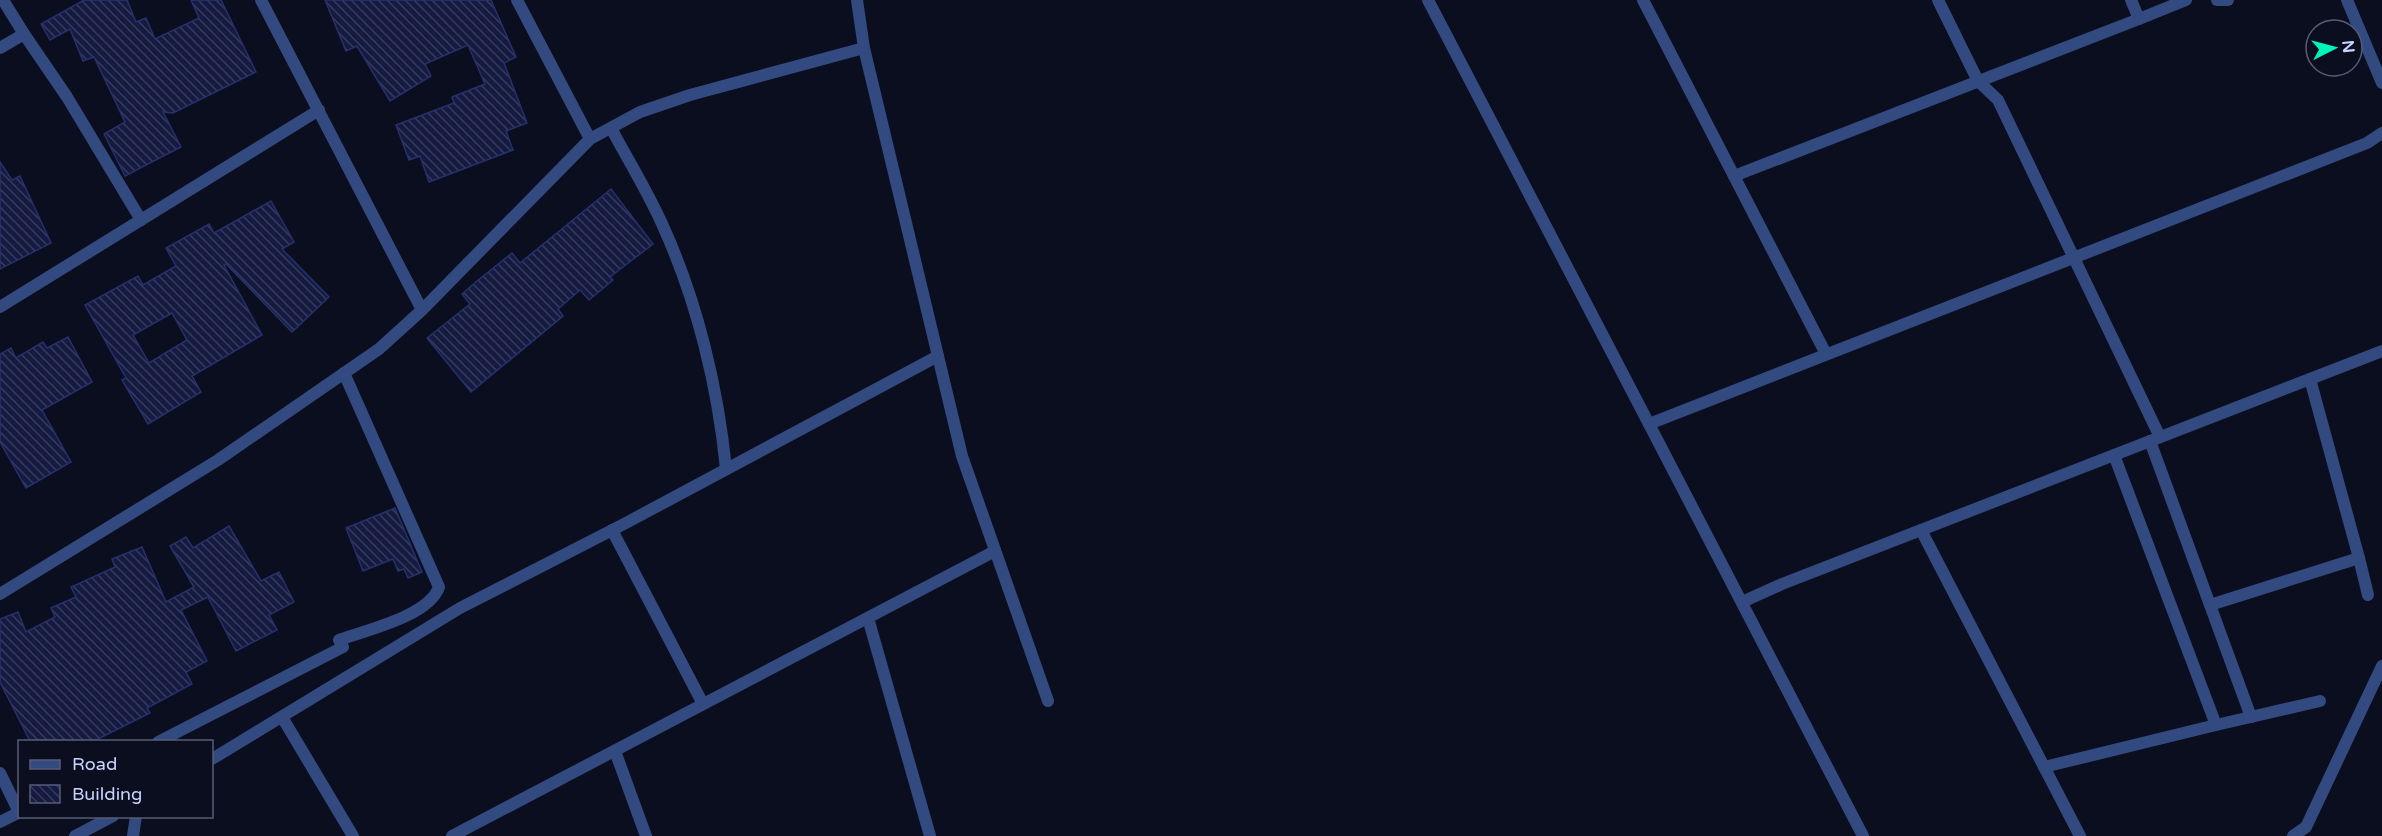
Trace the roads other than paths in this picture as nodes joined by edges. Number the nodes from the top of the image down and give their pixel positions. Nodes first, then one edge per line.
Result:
1 (3, 0) edge
2 (261, 0) edge
3 (517, 0) edge
4 (857, 0) edge
5 (1428, 0) edge
6 (1938, 0) edge
7 (2131, 0) edge
8 (2186, 0) edge
9 (2217, 0) edge
10 (2228, 0) edge
11 (2347, 0) edge
12 (1647, 1) edge
13 (2139, 19) junction
14 (24, 34) junction
15 (0, 48) edge
16 (864, 48) junction
17 (1978, 81) junction
18 (2382, 83) edge
19 (319, 110) junction
20 (610, 128) junction
21 (2382, 133) edge
22 (590, 139) junction
23 (1734, 176) junction
24 (141, 220) junction
25 (2074, 256) junction
26 (0, 307) edge
27 (422, 310) junction
28 (2382, 351) edge
29 (1826, 354) junction
30 (938, 356) junction
31 (344, 373) junction
32 (2310, 379) junction
33 (1648, 424) junction
34 (2155, 439) junction
35 (2114, 455) junction
36 (726, 469) junction
37 (612, 530) junction
38 (1921, 530) junction
39 (995, 552) junction
40 (2359, 558) junction
41 (0, 594) edge
42 (2368, 595) dead end
43 (1742, 602) junction
44 (2210, 604) junction
45 (868, 618) junction
46 (2382, 666) edge
47 (1048, 701) dead end
48 (2320, 701) dead end
49 (703, 704) junction
50 (282, 717) junction
51 (2251, 717) junction
52 (2217, 725) junction
53 (160, 740) edge
54 (615, 751) junction
55 (213, 758) edge
56 (2044, 767) junction
57 (0, 773) edge
58 (18, 810) edge
59 (18, 813) edge
60 (109, 818) edge
61 (136, 818) edge
62 (0, 822) edge
63 (75, 836) edge
64 (133, 836) edge
65 (353, 836) edge
66 (452, 836) edge
67 (646, 836) edge
68 (930, 836) edge
69 (1863, 836) edge
70 (2080, 836) edge
71 (2293, 836) edge

1 - 14 street
2 - 19 street
3 - 22 street
4 - 16 street
5 - 33 street
6 - 17 street
7 - 13 street
8 - 13 street
9 - 10 street
11 - 18 street
12 - 23 street
13 - 17 street
14 - 15 street
14 - 24 street
16 - 20 street
16 - 30 street
17 - 23 street
17 - 25 street
19 - 24 street
19 - 27 street
20 - 22 street
20 - 36 street
21 - 25 street
22 - 27 street
23 - 29 street
24 - 26 street
25 - 29 street
25 - 34 street
27 - 31 street
28 - 32 street
29 - 33 street
30 - 36 street
30 - 39 street
31 - 41 street
31 - 53 street
32 - 34 street
32 - 40 street
33 - 43 street
34 - 35 street
34 - 44 street
35 - 38 street
35 - 52 street
36 - 37 street
37 - 49 street
37 - 50 street
38 - 43 street
38 - 56 street
39 - 45 street
39 - 47 street
40 - 42 street
40 - 44 street
43 - 69 street
44 - 51 street
45 - 49 street
45 - 68 street
46 - 71 street
48 - 51 street
49 - 54 street
50 - 55 street
50 - 65 street
51 - 52 street
52 - 56 street
54 - 66 street
54 - 67 street
56 - 70 street
57 - 58 street
59 - 62 street
60 - 63 street
61 - 64 street

